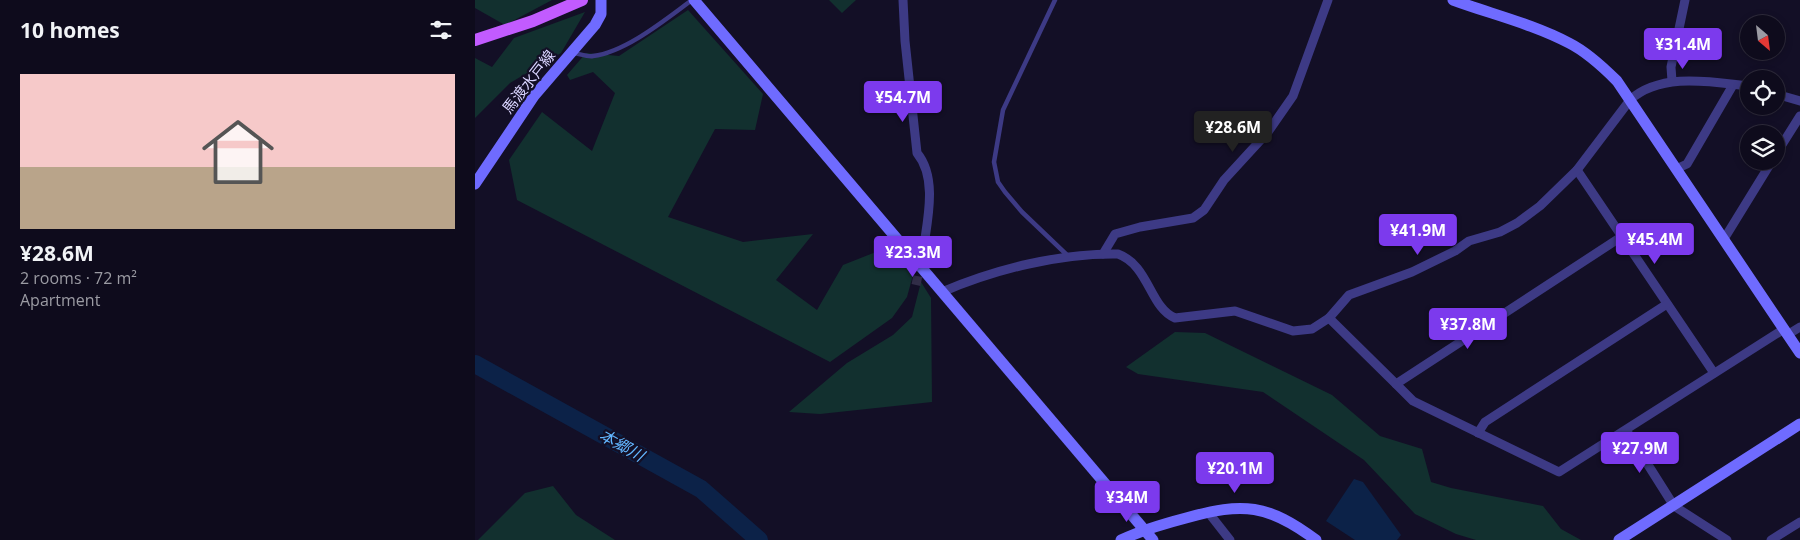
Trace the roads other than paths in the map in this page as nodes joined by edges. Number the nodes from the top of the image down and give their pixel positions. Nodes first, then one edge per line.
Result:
1 (582, 0) edge
2 (601, 0) edge
3 (693, 0) edge
4 (903, 0) edge
5 (1055, 0) edge
6 (1328, 0) edge
7 (1453, 0) edge
8 (1685, 0) edge
9 (475, 40) edge
10 (572, 52) junction
11 (1672, 82) junction
12 (1733, 85) junction
13 (1740, 85) edge
14 (1785, 97) edge
15 (1630, 100) junction
16 (1800, 101) edge
17 (1800, 116) edge
18 (1785, 140) edge
19 (1676, 169) junction
20 (1577, 170) junction
21 (1766, 170) edge
22 (475, 184) edge
23 (1621, 237) junction
24 (1724, 239) junction
25 (924, 245) tunnel mouth
26 (1103, 254) junction
27 (1069, 257) junction
28 (942, 292) junction
29 (1667, 304) junction
30 (1329, 318) junction
31 (1800, 327) edge
32 (1786, 332) junction
33 (1800, 353) edge
34 (1715, 373) junction
35 (1396, 384) junction
36 (1800, 424) edge
37 (1626, 430) junction
38 (1478, 433) junction
39 (1674, 506) junction
40 (1208, 512) junction
41 (1800, 522) edge
42 (1144, 529) junction
43 (1121, 540) edge
44 (1153, 540) edge
45 (1231, 540) edge
46 (1316, 540) edge
47 (1619, 540) edge
48 (1727, 540) edge
49 (1771, 540) edge

1 - 9 main road
2 - 10 street, 馬渡水戸線
3 - 10 lane
3 - 28 street
4 - 25 street
5 - 27 lane
6 - 26 street
7 - 15 street
8 - 11 street
10 - 22 street, 馬渡水戸線
11 - 12 street
11 - 15 street
12 - 13 street
12 - 19 street
14 - 16 street
15 - 19 street
15 - 20 street
17 - 18 street
19 - 24 street
20 - 23 street
20 - 30 street
21 - 24 street
23 - 29 street
23 - 35 street
24 - 32 street
26 - 27 street
26 - 30 street
27 - 28 street
28 - 42 street
29 - 34 street
29 - 38 street
30 - 35 street
31 - 32 street
32 - 33 street
32 - 34 street
34 - 37 street
35 - 38 street
36 - 39 street
37 - 38 street
37 - 39 street
39 - 47 street
39 - 48 street
40 - 42 street
40 - 45 street
40 - 46 street
41 - 49 street
42 - 43 street
42 - 44 street

